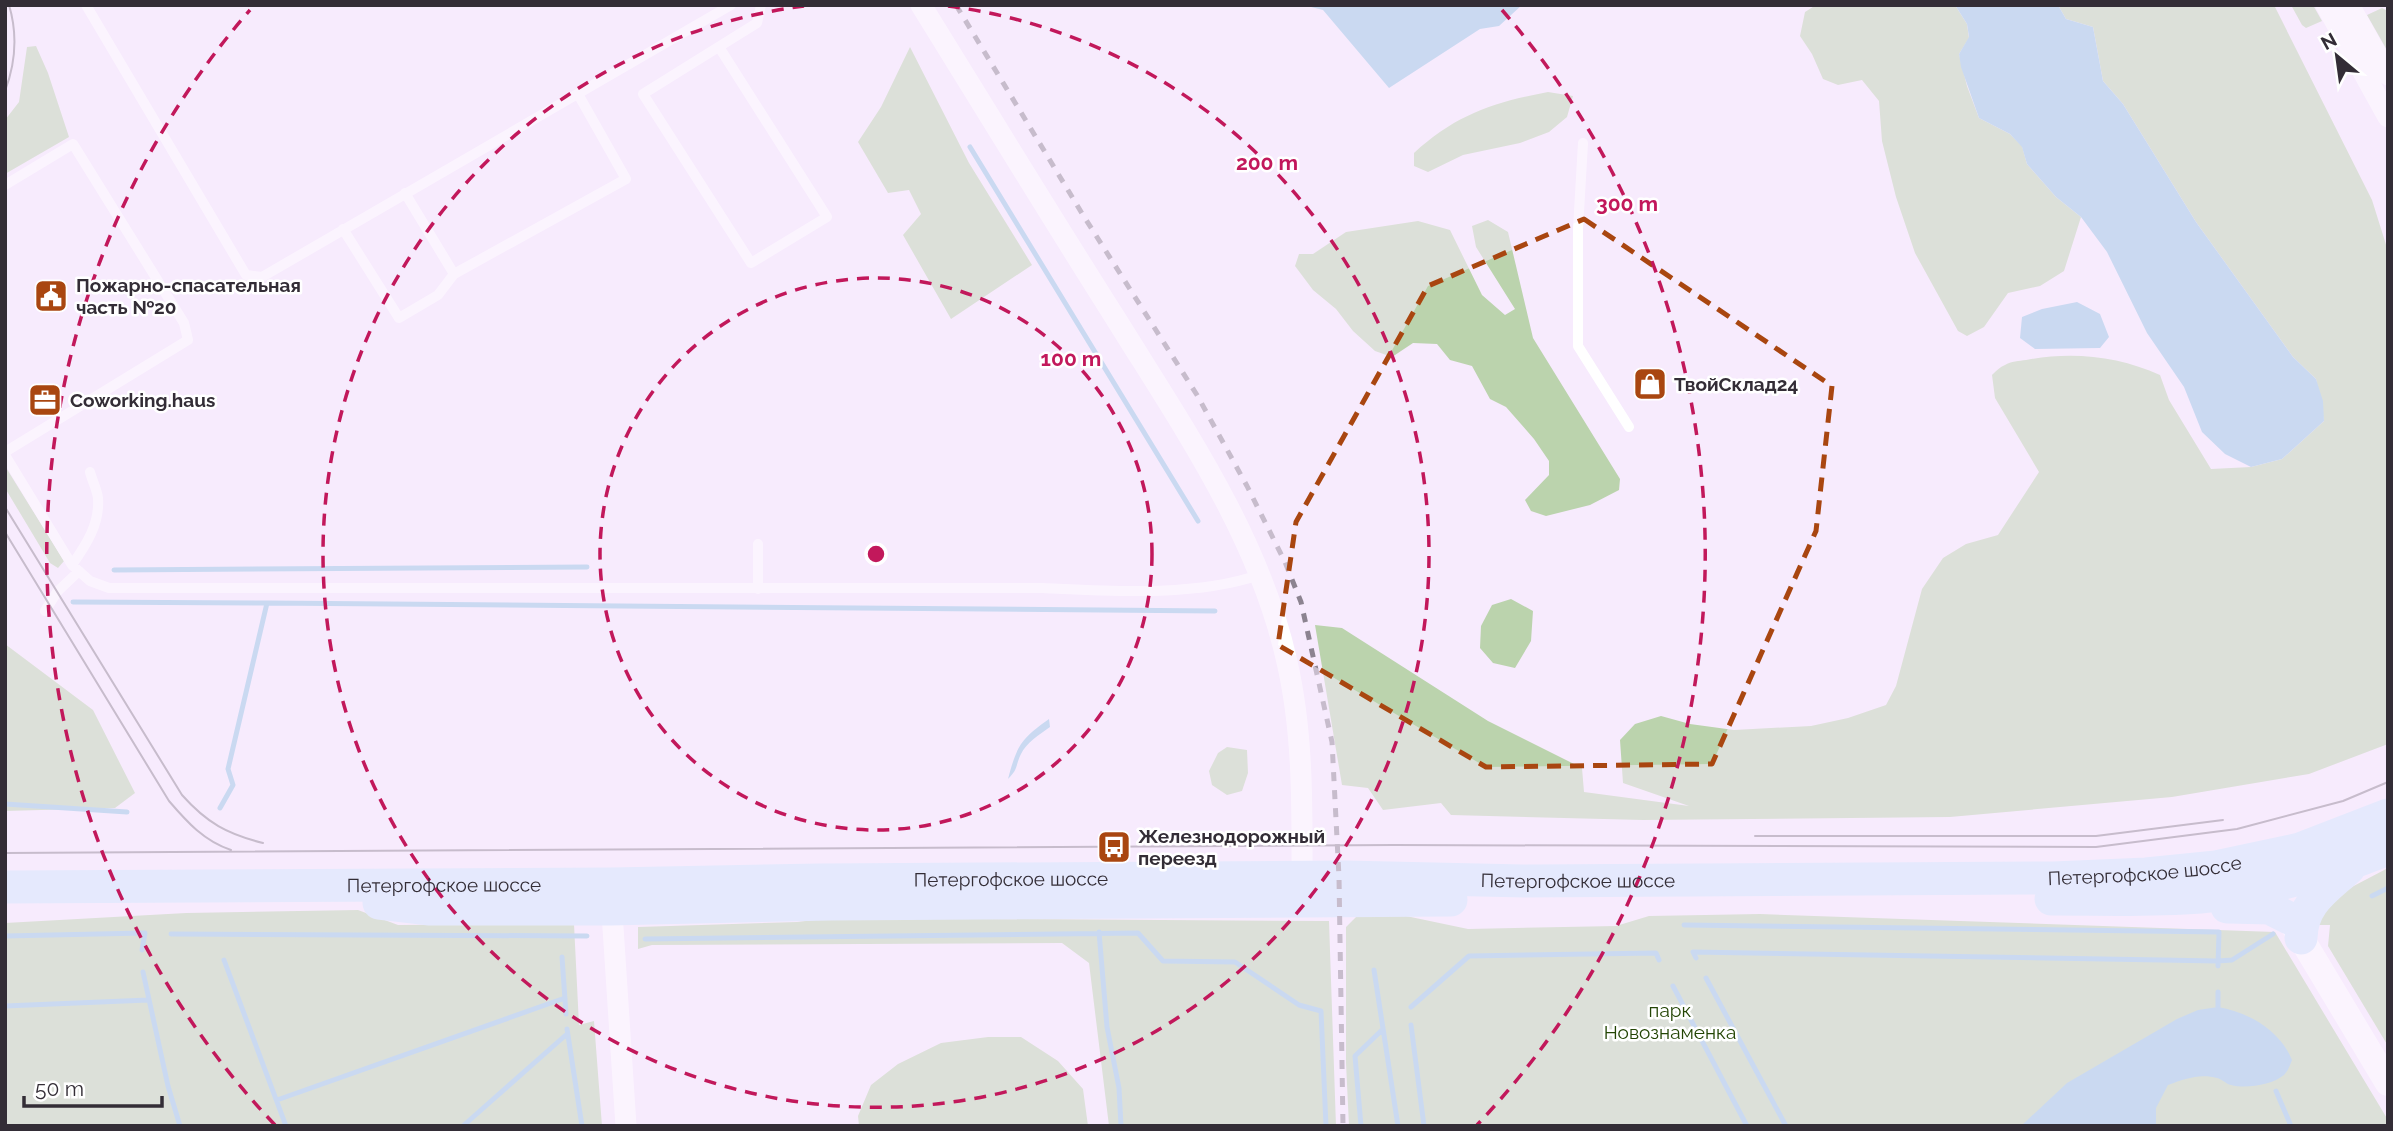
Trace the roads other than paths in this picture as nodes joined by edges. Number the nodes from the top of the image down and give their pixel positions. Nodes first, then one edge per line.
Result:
1 (86, 5) edge
2 (731, 5) edge
3 (761, 5) edge
4 (921, 5) edge
5 (2326, 5) edge
6 (2349, 5) edge
7 (719, 47) junction
8 (2388, 75) edge
9 (578, 94) junction
10 (2388, 117) edge
11 (1583, 143) dead end
12 (5, 185) edge
13 (405, 193) junction
14 (343, 229) junction
15 (454, 274) junction
16 (1629, 427) dead end
17 (5, 453) edge
18 (90, 471) dead end
19 (758, 544) dead end
20 (76, 568) junction
21 (1259, 575) junction
22 (758, 589) junction
23 (45, 611) dead end
24 (2388, 815) edge
25 (2315, 843) junction
26 (2388, 849) edge
27 (2355, 862) junction
28 (2216, 867) junction
29 (5, 887) edge
30 (1302, 889) junction
31 (611, 897) junction
32 (5, 905) edge
33 (2283, 905) junction
34 (2388, 1083) edge
35 (626, 1126) edge

1 - 14 lane
2 - 9 lane
3 - 7 lane
4 - 21 street
5 - 10 street
6 - 8 street
7 - 7 lane
9 - 13 lane
9 - 15 lane
11 - 16 lane
12 - 17 lane
13 - 14 lane
13 - 15 lane
14 - 15 lane
17 - 20 lane
18 - 20 lane
19 - 22 lane
20 - 22 lane
20 - 23 lane
21 - 22 lane
21 - 30 street
24 - 25 main road, Петергофское шоссе
25 - 28 main road, Петергофское шоссе
25 - 33 main road
26 - 27 main road, Петергофское шоссе
27 - 33 main road, Петергофское шоссе
27 - 33 main road
28 - 30 main road, Петергофское шоссе
28 - 33 main road
29 - 31 main road, Петергофское шоссе
30 - 31 main road, Петергофское шоссе
30 - 33 main road, Петергофское шоссе
31 - 32 main road, Петергофское шоссе
31 - 35 street
33 - 34 street

